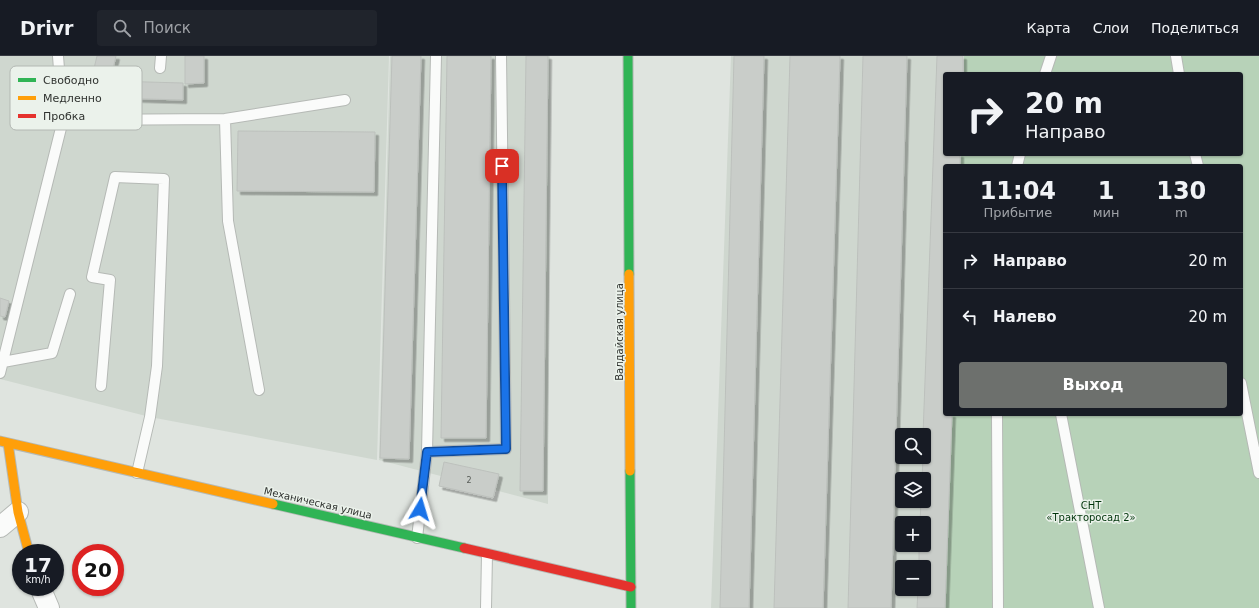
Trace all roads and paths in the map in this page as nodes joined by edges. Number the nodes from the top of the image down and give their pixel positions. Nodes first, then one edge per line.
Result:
1 (58, 56) edge
2 (161, 56) edge
3 (436, 56) edge
4 (501, 56) edge
5 (628, 56) edge
6 (1051, 56) edge
7 (1176, 56) edge
8 (59, 66) edge
9 (160, 68) dead end
10 (1046, 72) edge
11 (1180, 72) edge
12 (346, 100) dead end
13 (225, 119) junction
14 (142, 120) edge
15 (61, 130) edge
16 (70, 294) dead end
17 (3, 362) junction
18 (0, 373) edge
19 (101, 386) dead end
20 (259, 390) dead end
21 (1243, 393) edge
22 (997, 416) edge
23 (1061, 416) edge
24 (4, 442) edge
25 (427, 452) junction
26 (138, 473) junction
27 (1259, 473) edge
28 (18, 512) junction
29 (0, 527) edge
30 (417, 538) junction
31 (27, 544) edge
32 (487, 554) junction
33 (631, 587) junction
34 (486, 608) edge
35 (631, 608) edge
36 (998, 608) edge
37 (1099, 608) edge

1 - 8 lane
2 - 9 lane
3 - 25 lane
4 - 25 lane
5 - 33 street, Валдайская улица
6 - 10 lane
7 - 11 lane
12 - 13 lane
13 - 14 lane
13 - 20 lane
15 - 17 lane
16 - 17 lane
17 - 18 lane
19 - 26 lane
21 - 27 lane
22 - 36 lane
23 - 37 lane
24 - 26 street, Механическая улица
24 - 28 street
25 - 30 lane
26 - 30 street, Механическая улица
28 - 29 street
28 - 31 street
30 - 32 street, Механическая улица
32 - 33 street, Механическая улица
32 - 34 lane
33 - 35 street, Валдайская улица

